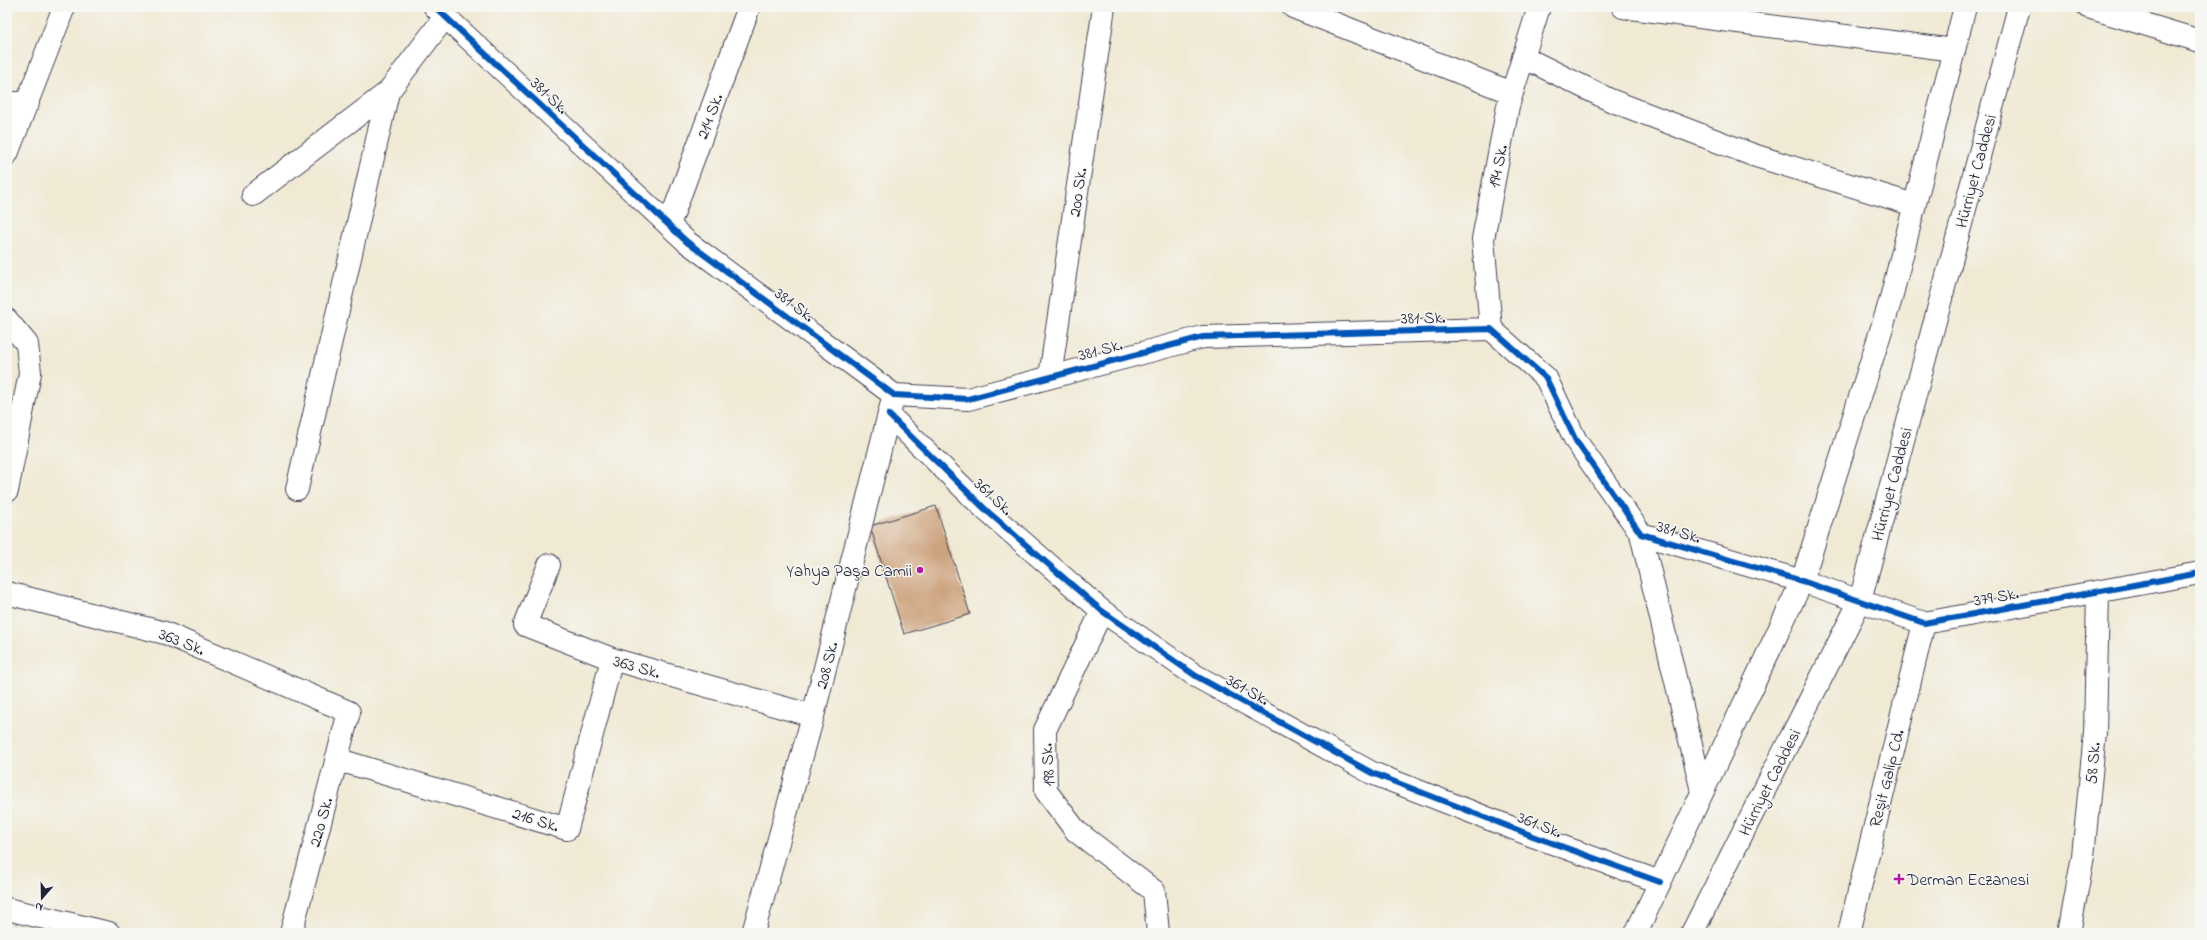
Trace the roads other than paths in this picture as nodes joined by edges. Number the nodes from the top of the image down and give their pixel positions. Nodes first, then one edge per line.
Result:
1 (64, 7) edge
2 (749, 7) edge
3 (1104, 7) edge
4 (1293, 7) edge
5 (1539, 7) edge
6 (1623, 7) edge
7 (1965, 7) edge
8 (2019, 7) edge
9 (2088, 7) edge
10 (440, 12) edge
11 (2200, 41) edge
12 (1954, 50) junction
13 (1523, 57) junction
14 (388, 92) junction
15 (1512, 93) junction
16 (18, 103) edge
17 (7, 154) edge
18 (253, 195) dead end
19 (1914, 204) junction
20 (669, 226) junction
21 (7, 320) edge
22 (1491, 329) junction
23 (1050, 377) junction
24 (891, 405) junction
25 (297, 490) dead end
26 (7, 491) edge
27 (1640, 534) junction
28 (549, 565) dead end
29 (2200, 573) edge
30 (1802, 581) junction
31 (2098, 592) junction
32 (7, 593) edge
33 (1860, 601) junction
34 (1102, 611) junction
35 (1924, 623) junction
36 (612, 659) junction
37 (349, 712) joint
38 (813, 716) junction
39 (336, 759) junction
40 (1702, 791) junction
41 (1660, 882) junction
42 (7, 909) edge
43 (85, 931) edge
44 (109, 933) edge
45 (291, 933) edge
46 (753, 933) edge
47 (1158, 933) edge
48 (1636, 933) edge
49 (1692, 933) edge
50 (1848, 933) edge
51 (2068, 933) edge

1 - 16 street
2 - 20 street, 214 Sk.
3 - 23 street, 200 Sk.
4 - 15 street
5 - 13 street, 194 Sk.
6 - 12 street
7 - 12 street
8 - 33 street, Hürriyet Caddesi
9 - 11 street
10 - 14 street
10 - 20 street, 381 Sk.
12 - 19 street
13 - 15 street, 194 Sk.
13 - 19 street
14 - 18 street
14 - 25 street
15 - 22 street, 194 Sk.
16 - 17 street
19 - 30 street
20 - 24 street, 381 Sk.
21 - 26 street
22 - 23 street, 381 Sk.
22 - 27 street, 381 Sk.
23 - 24 street, 381 Sk.
24 - 34 street, 361 Sk.
24 - 38 street, 208 Sk.
27 - 30 street, 381 Sk.
27 - 40 street
28 - 36 street, 363 Sk.
29 - 31 street, 379 Sk.
30 - 33 street, 379 Sk.
30 - 40 street
31 - 35 street, 379 Sk.
31 - 51 street, 58 Sk.
32 - 37 street, 363 Sk.
33 - 35 street, 379 Sk.
33 - 49 street, Hürriyet Caddesi
34 - 41 street, 361 Sk.
34 - 47 street, 198 Sk.
35 - 50 street, Reşit Galip Cd.
36 - 38 street, 363 Sk.
36 - 39 street, 216 Sk.
37 - 39 street, 220 Sk.
38 - 46 street, 208 Sk.
39 - 45 street, 220 Sk.
40 - 41 street
41 - 48 street
42 - 43 street
43 - 44 street

